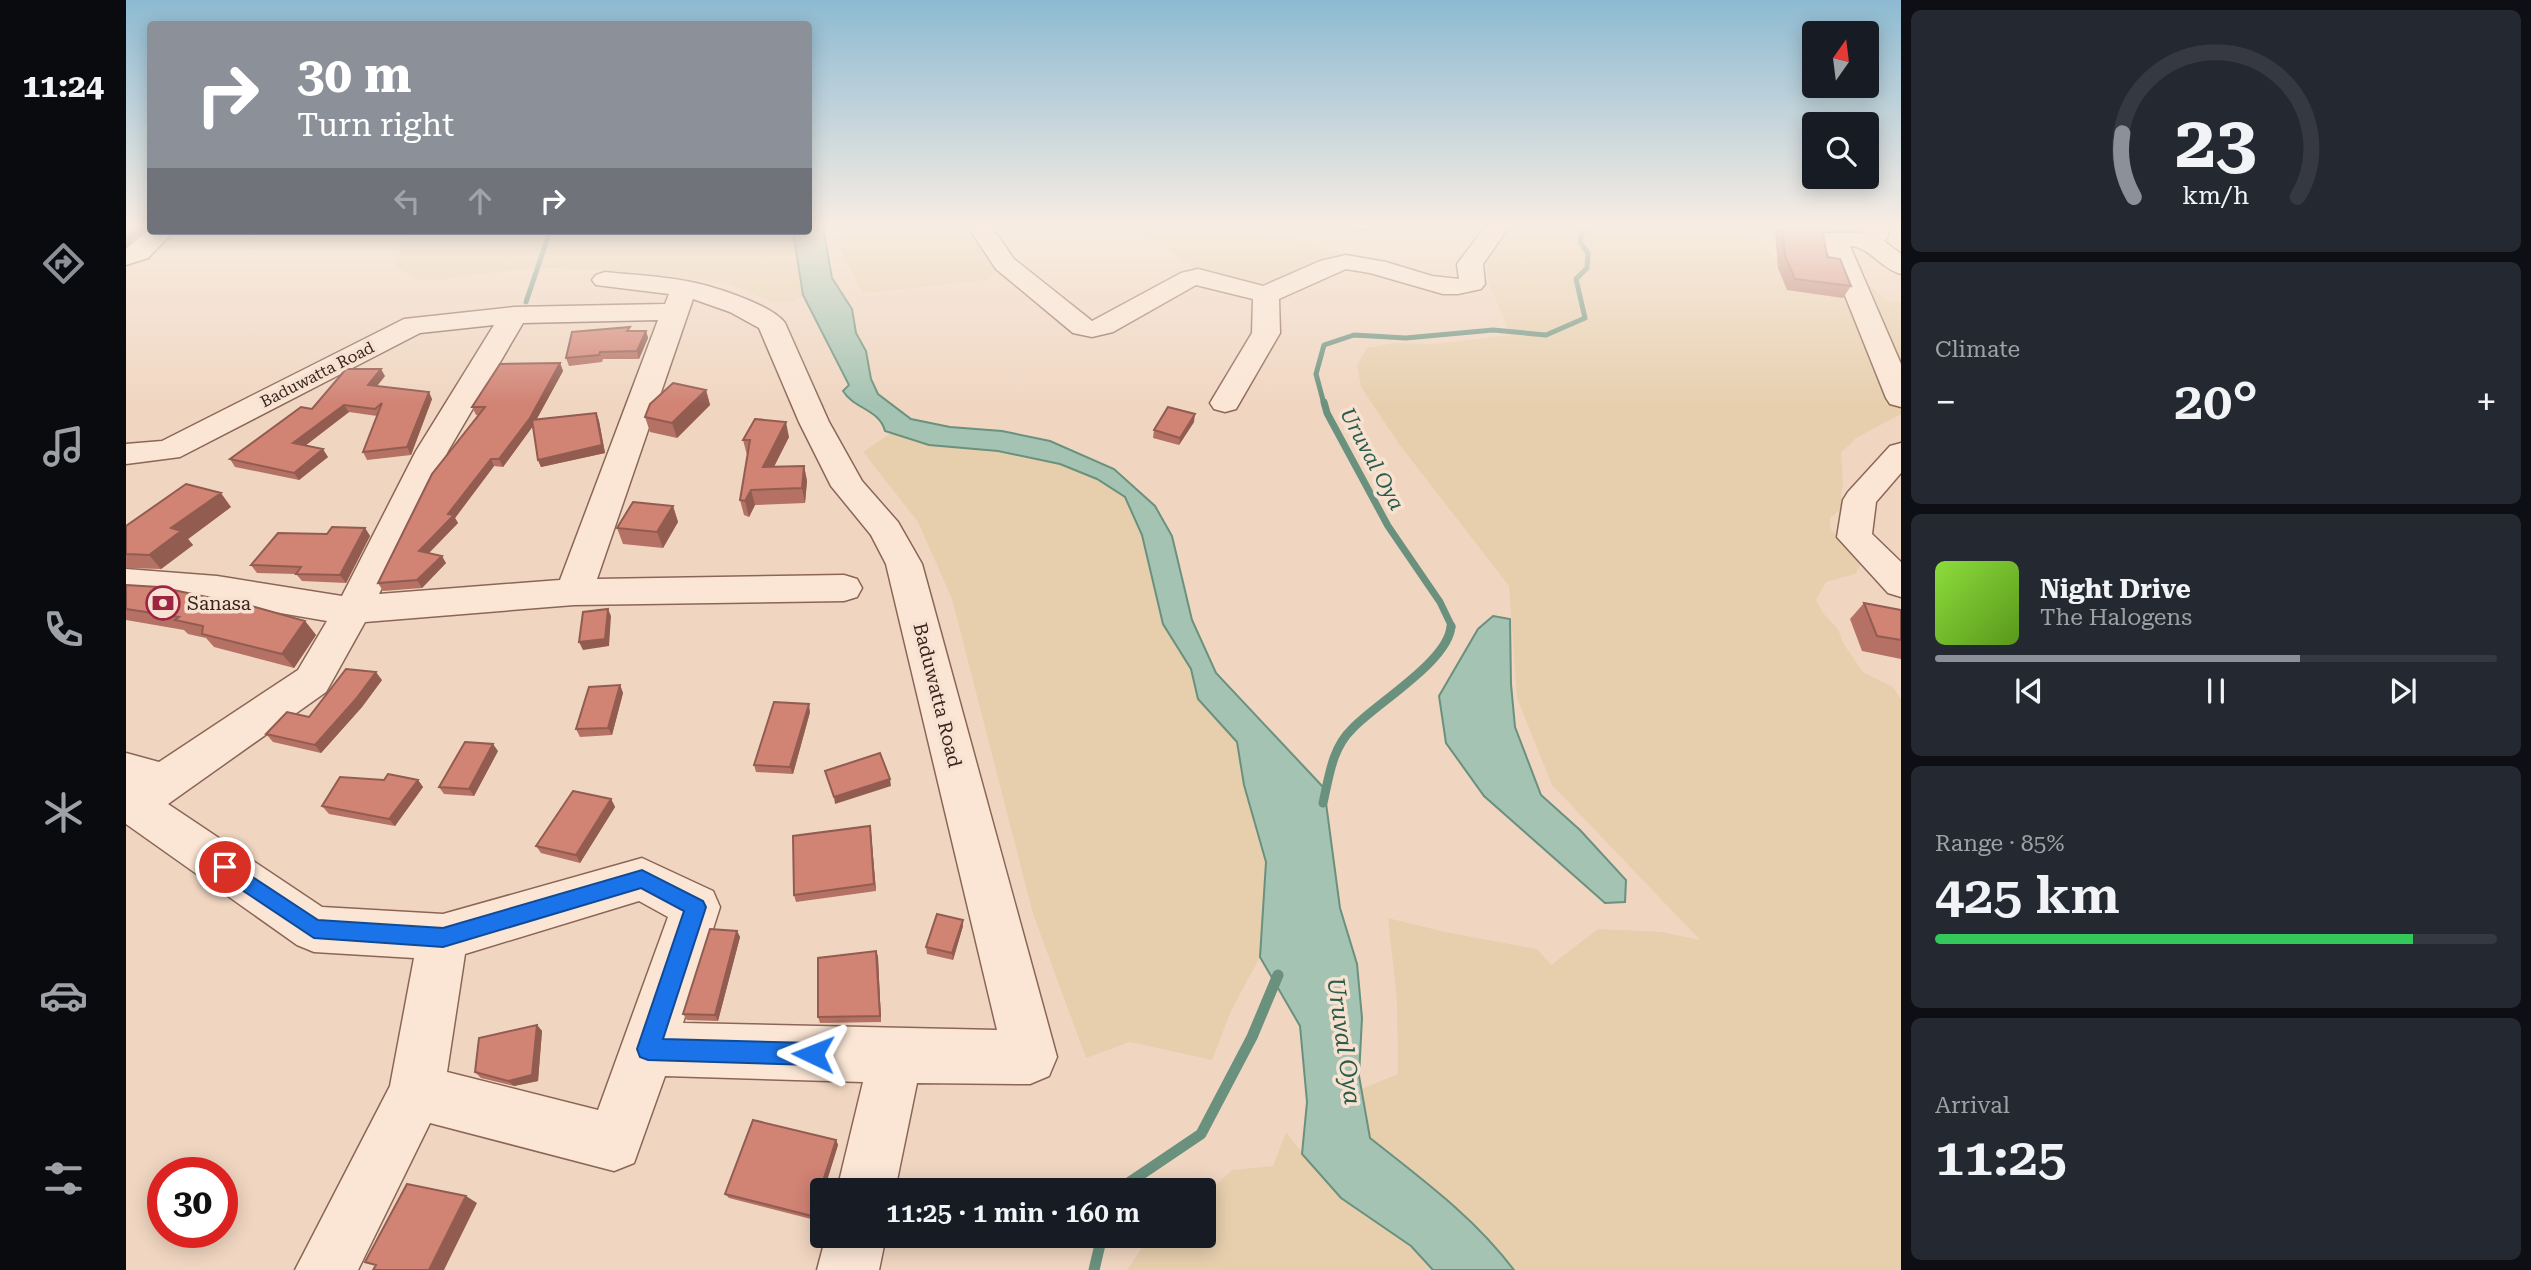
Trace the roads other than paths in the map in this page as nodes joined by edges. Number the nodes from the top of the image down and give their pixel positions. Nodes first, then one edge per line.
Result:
1 (629, 286) edge
2 (1033, 286) edge
3 (1174, 286) edge
4 (1233, 286) edge
5 (1286, 286) edge
6 (1849, 286) edge
7 (1266, 295) junction
8 (680, 300) junction
9 (514, 315) junction
10 (1901, 398) edge
11 (1225, 403) dead end
12 (1901, 453) edge
13 (126, 454) edge
14 (126, 582) edge
15 (1901, 584) edge
16 (844, 588) dead end
17 (574, 592) junction
18 (355, 605) junction
19 (145, 776) edge
20 (443, 937) junction
21 (648, 1049) junction
22 (896, 1056) junction
23 (416, 1092) junction
24 (869, 1178) edge
25 (853, 1248) edge
26 (326, 1270) edge
27 (848, 1270) edge

1 - 8 street, Baduwatta Road
2 - 3 street
4 - 7 street
5 - 7 street
6 - 10 street
7 - 11 street
8 - 9 street, Baduwatta Road
8 - 17 street
8 - 22 street, Baduwatta Road
9 - 13 street, Baduwatta Road
9 - 18 street
12 - 15 street
14 - 18 street
16 - 17 street
17 - 18 street
18 - 19 street
19 - 20 street
20 - 21 street
20 - 23 street
21 - 22 street
21 - 23 street
22 - 24 street
23 - 26 street
25 - 27 street

